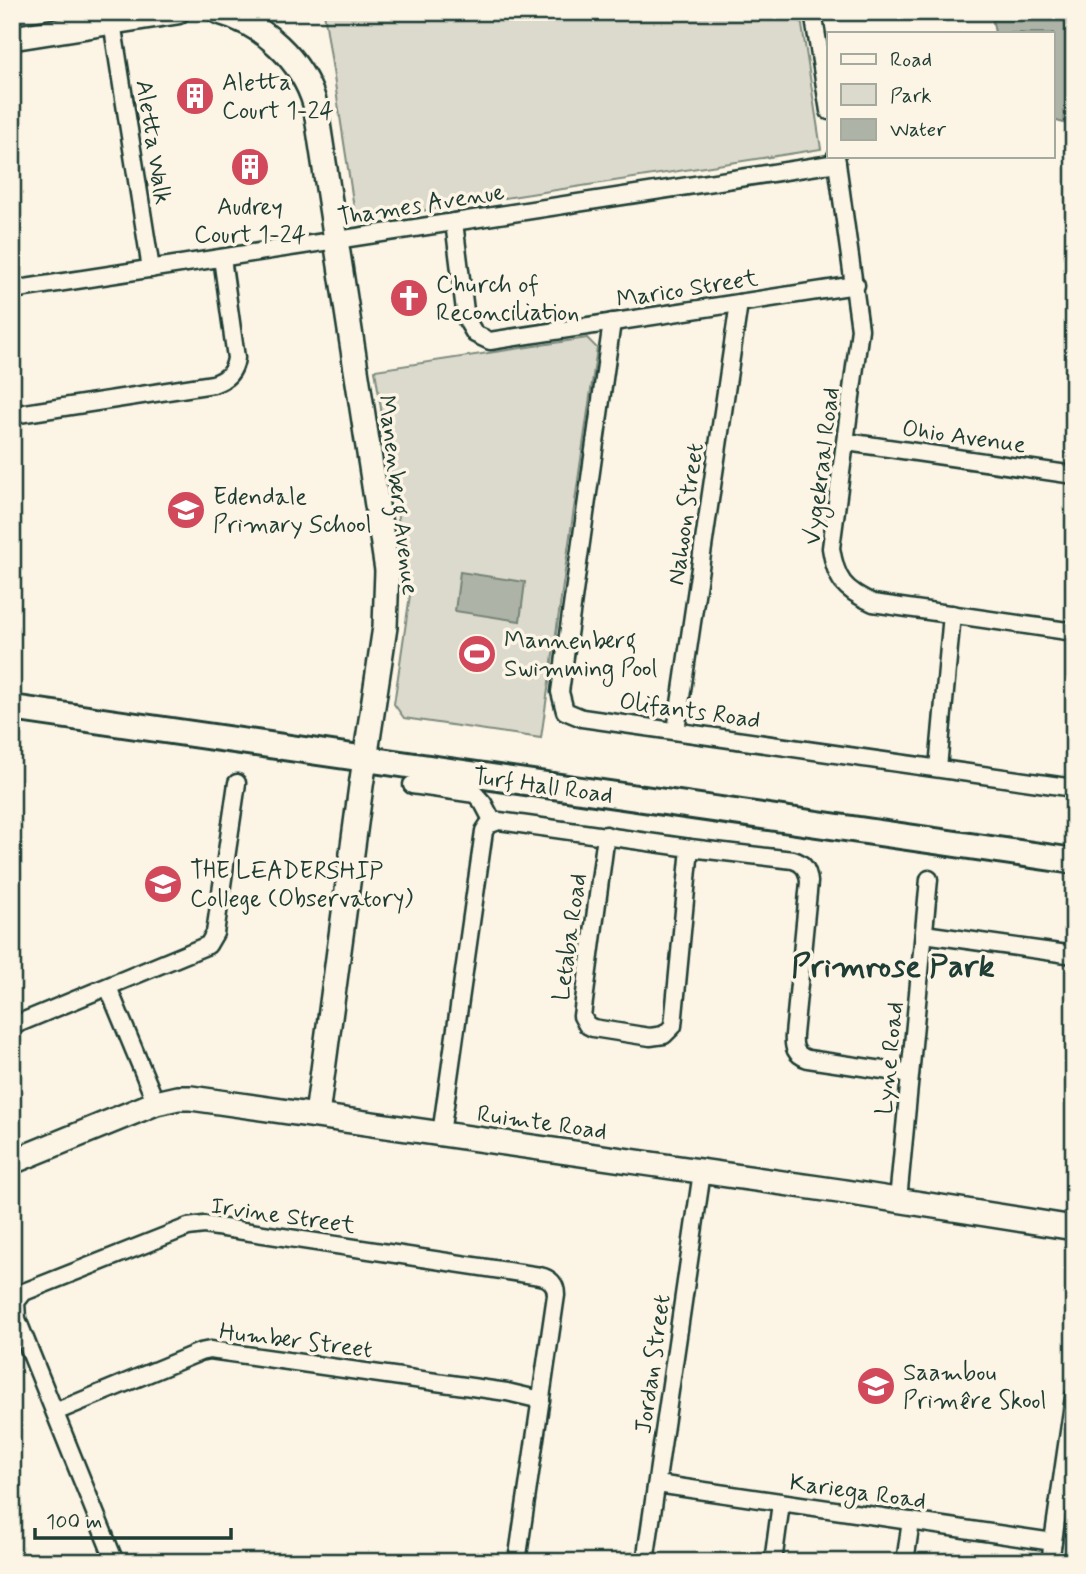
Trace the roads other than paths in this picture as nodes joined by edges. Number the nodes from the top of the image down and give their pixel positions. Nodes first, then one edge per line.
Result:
1 (177, 12) edge
2 (219, 12) edge
3 (813, 12) edge
4 (113, 22) junction
5 (12, 38) edge
6 (827, 99) edge
7 (836, 160) edge
8 (454, 222) junction
9 (337, 240) junction
10 (222, 258) junction
11 (151, 269) junction
12 (856, 285) junction
13 (12, 290) edge
14 (739, 303) junction
15 (612, 322) junction
16 (12, 415) edge
17 (847, 442) junction
18 (1074, 475) edge
19 (952, 614) junction
20 (1074, 632) edge
21 (12, 708) edge
22 (676, 731) junction
23 (366, 759) junction
24 (938, 768) junction
25 (237, 783) dead end
26 (412, 785) dead end
27 (1074, 788) edge
28 (493, 822) junction
29 (606, 835) junction
30 (690, 848) junction
31 (1074, 861) edge
32 (929, 879) dead end
33 (924, 934) junction
34 (1074, 955) edge
35 (108, 987) junction
36 (12, 1026) edge
37 (910, 1074) junction
38 (156, 1104) junction
39 (317, 1115) junction
40 (441, 1134) junction
41 (12, 1162) edge
42 (702, 1172) junction
43 (898, 1200) junction
44 (1074, 1228) edge
45 (1074, 1397) edge
46 (541, 1400) junction
47 (55, 1412) junction
48 (657, 1484) junction
49 (781, 1503) junction
50 (911, 1521) junction
51 (1053, 1542) junction
52 (115, 1562) edge
53 (517, 1562) edge
54 (645, 1562) edge
55 (773, 1562) edge
56 (905, 1562) edge
57 (1050, 1562) edge

1 - 4 street
2 - 9 street, Manenberg Avenue
3 - 6 street
4 - 5 street
4 - 11 street, Aletta Walk
7 - 8 street, Thames Avenue
7 - 12 street, Vygekraal Road
8 - 9 street, Thames Avenue
8 - 15 street, Marico Street
9 - 10 street, Thames Avenue
9 - 23 street, Manenberg Avenue
10 - 11 street, Thames Avenue
10 - 16 street
11 - 13 street, Thames Avenue
12 - 14 street, Marico Street
12 - 17 street, Vygekraal Road
14 - 15 street, Marico Street
14 - 22 street, Nahoon Street
15 - 22 street, Olifants Road
17 - 18 street, Ohio Avenue
17 - 19 street, Vygekraal Road
19 - 20 street, Vygekraal Road
19 - 24 street
21 - 23 main road, Turf Hall Road
22 - 24 street, Olifants Road
23 - 31 main road, Turf Hall Road
23 - 39 street, Manenberg Avenue
24 - 27 street, Olifants Road
25 - 35 street
26 - 28 street
28 - 29 street
28 - 40 street
29 - 30 street
29 - 30 street, Letaba Road
30 - 37 street
32 - 33 street, Lyne Road
33 - 34 street
33 - 37 street, Lyne Road
35 - 36 street
35 - 38 street
37 - 43 street, Lyne Road
38 - 39 street, Ruimte Road
38 - 41 street, Ruimte Road
39 - 40 street, Ruimte Road
40 - 42 street, Ruimte Road
42 - 43 street, Ruimte Road
42 - 48 street, Jordan Street
43 - 44 street, Ruimte Road
45 - 51 street
46 - 47 street, Humber Street
46 - 47 street, Irvine Street
46 - 53 street, Irvine Street
47 - 52 street, Irvine Street
48 - 49 street, Kariega Road
48 - 54 street, Jordan Street
49 - 50 street, Kariega Road
49 - 55 street
50 - 51 street, Kariega Road
50 - 56 street
51 - 57 street

